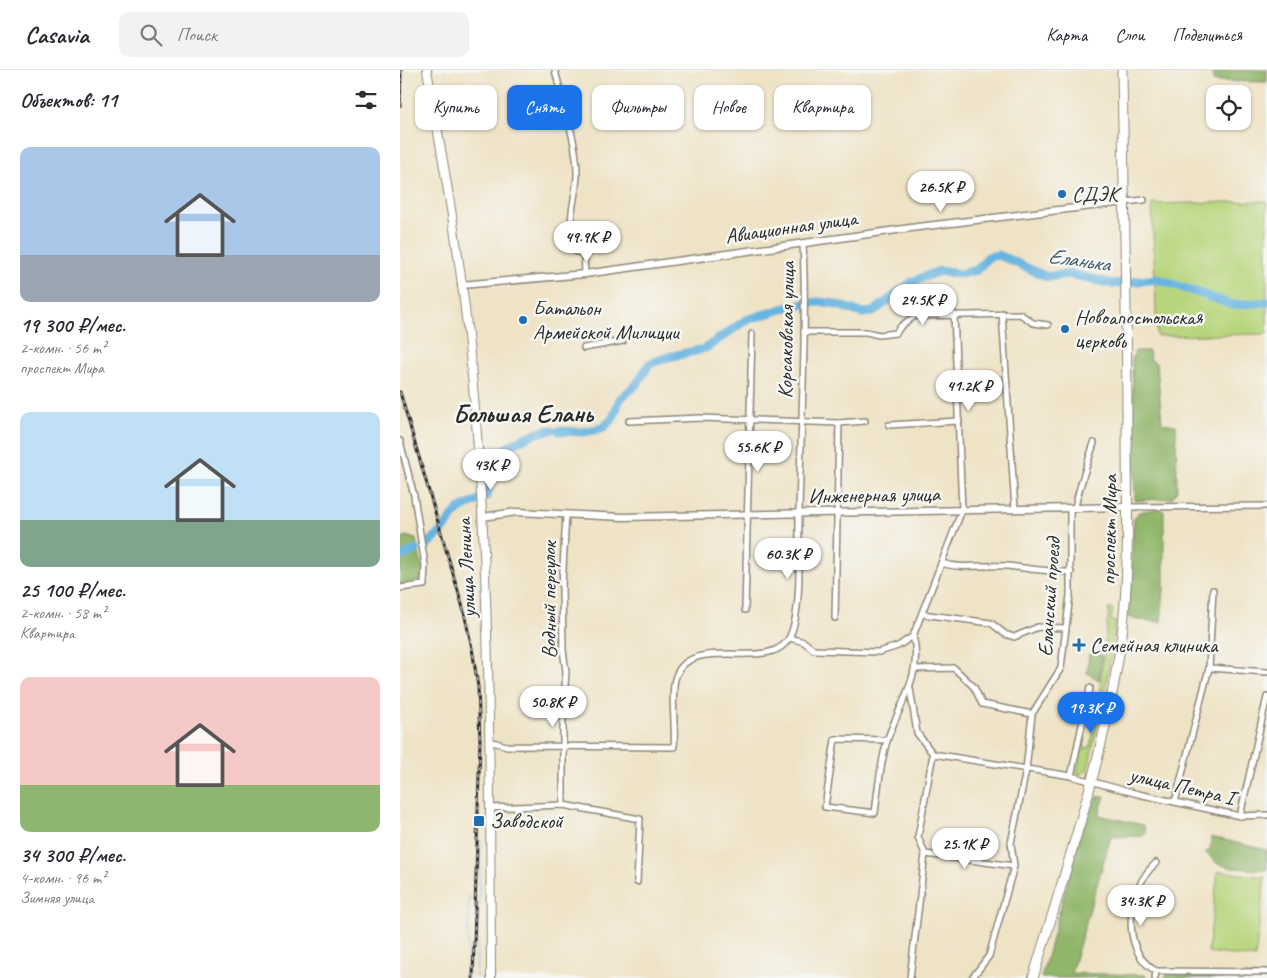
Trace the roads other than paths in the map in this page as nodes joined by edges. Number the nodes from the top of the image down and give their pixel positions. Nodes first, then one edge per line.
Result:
1 (427, 70) edge
2 (554, 70) edge
3 (1122, 70) edge
4 (1144, 200) dead end
5 (1125, 202) junction
6 (803, 242) junction
7 (585, 274) junction
8 (461, 285) junction
9 (1002, 313) junction
10 (954, 314) junction
11 (1048, 325) dead end
12 (804, 332) junction
13 (752, 334) dead end
14 (623, 341) dead end
15 (584, 348) dead end
16 (802, 420) junction
17 (750, 421) junction
18 (865, 421) dead end
19 (959, 421) junction
20 (629, 422) dead end
21 (839, 423) junction
22 (889, 425) dead end
23 (400, 441) edge
24 (1094, 443) dead end
25 (1267, 506) edge
26 (1127, 507) junction
27 (1072, 508) junction
28 (1015, 509) junction
29 (962, 510) junction
30 (799, 513) junction
31 (838, 513) junction
32 (566, 515) junction
33 (747, 515) junction
34 (482, 518) junction
35 (941, 563) junction
36 (1071, 572) junction
37 (400, 588) edge
38 (1213, 590) dead end
39 (746, 610) dead end
40 (922, 614) junction
41 (835, 618) dead end
42 (1066, 628) junction
43 (914, 636) junction
44 (790, 638) junction
45 (1209, 668) junction
46 (915, 669) junction
47 (1267, 672) edge
48 (910, 688) junction
49 (1090, 688) dead end
50 (1267, 697) edge
51 (1032, 714) junction
52 (887, 740) junction
53 (489, 741) junction
54 (564, 746) junction
55 (934, 754) junction
56 (1026, 770) junction
57 (1072, 776) junction
58 (1092, 781) junction
59 (1175, 802) junction
60 (563, 805) junction
61 (489, 808) junction
62 (1267, 815) edge
63 (1240, 816) junction
64 (925, 854) junction
65 (1156, 863) dead end
66 (1014, 866) junction
67 (637, 882) dead end
68 (1156, 971) junction
69 (1267, 972) edge
70 (491, 978) edge
71 (910, 978) edge
72 (972, 978) edge
73 (1033, 978) edge
74 (1155, 978) edge

1 - 8 main road, улица Ленина
2 - 7 street
3 - 5 main road, проспект Мира
4 - 5 street
5 - 6 street, Авиационная улица
5 - 26 main road, проспект Мира
6 - 7 street, Авиационная улица
6 - 12 street, Корсаковская улица
7 - 8 street, Авиационная улица
8 - 34 main road, улица Ленина
9 - 10 street
9 - 11 street
9 - 28 street
10 - 12 street
10 - 19 street
12 - 16 street, Корсаковская улица
13 - 17 street
14 - 15 street
16 - 17 street
16 - 21 street
16 - 30 street, Корсаковская улица
17 - 20 street
17 - 33 street
18 - 21 street
19 - 22 street
19 - 29 street
21 - 31 street
23 - 37 street
24 - 27 street, Еланский проезд
25 - 26 street, Инженерная улица
26 - 27 street, Инженерная улица
26 - 58 main road, проспект Мира
27 - 28 street, Инженерная улица
27 - 36 street, Еланский проезд
28 - 29 street, Инженерная улица
29 - 31 street, Инженерная улица
29 - 35 street
30 - 31 street, Инженерная улица
30 - 33 street, Инженерная улица
30 - 44 street, Корсаковская улица
31 - 41 street
32 - 33 street, Инженерная улица
32 - 34 street, Инженерная улица
32 - 54 street, Водный переулок
33 - 39 street
34 - 53 main road, улица Ленина
35 - 36 street
35 - 40 street
36 - 42 street, Еланский проезд
38 - 45 street
40 - 42 street
40 - 43 street
42 - 51 street, Еланский проезд
43 - 44 street
43 - 46 street
44 - 54 street
45 - 47 street
45 - 59 street
46 - 48 street
46 - 51 street
48 - 52 street
48 - 55 street
49 - 57 street
50 - 63 street
51 - 56 street, Еланский проезд
52 - 52 street
53 - 54 street
53 - 61 main road, улица Ленина
54 - 60 street, Водный переулок
55 - 56 street, улица Петра I
55 - 64 street
56 - 57 street, улица Петра I
56 - 66 street, Еланский проезд
57 - 58 street, улица Петра I
58 - 59 street, улица Петра I
58 - 73 main road, проспект Мира
59 - 63 street, улица Петра I
60 - 61 street
60 - 67 street
61 - 70 main road, улица Ленина
62 - 63 street, улица Петра I
64 - 66 street
64 - 71 street
65 - 68 street
66 - 72 street
68 - 69 street
68 - 74 street

